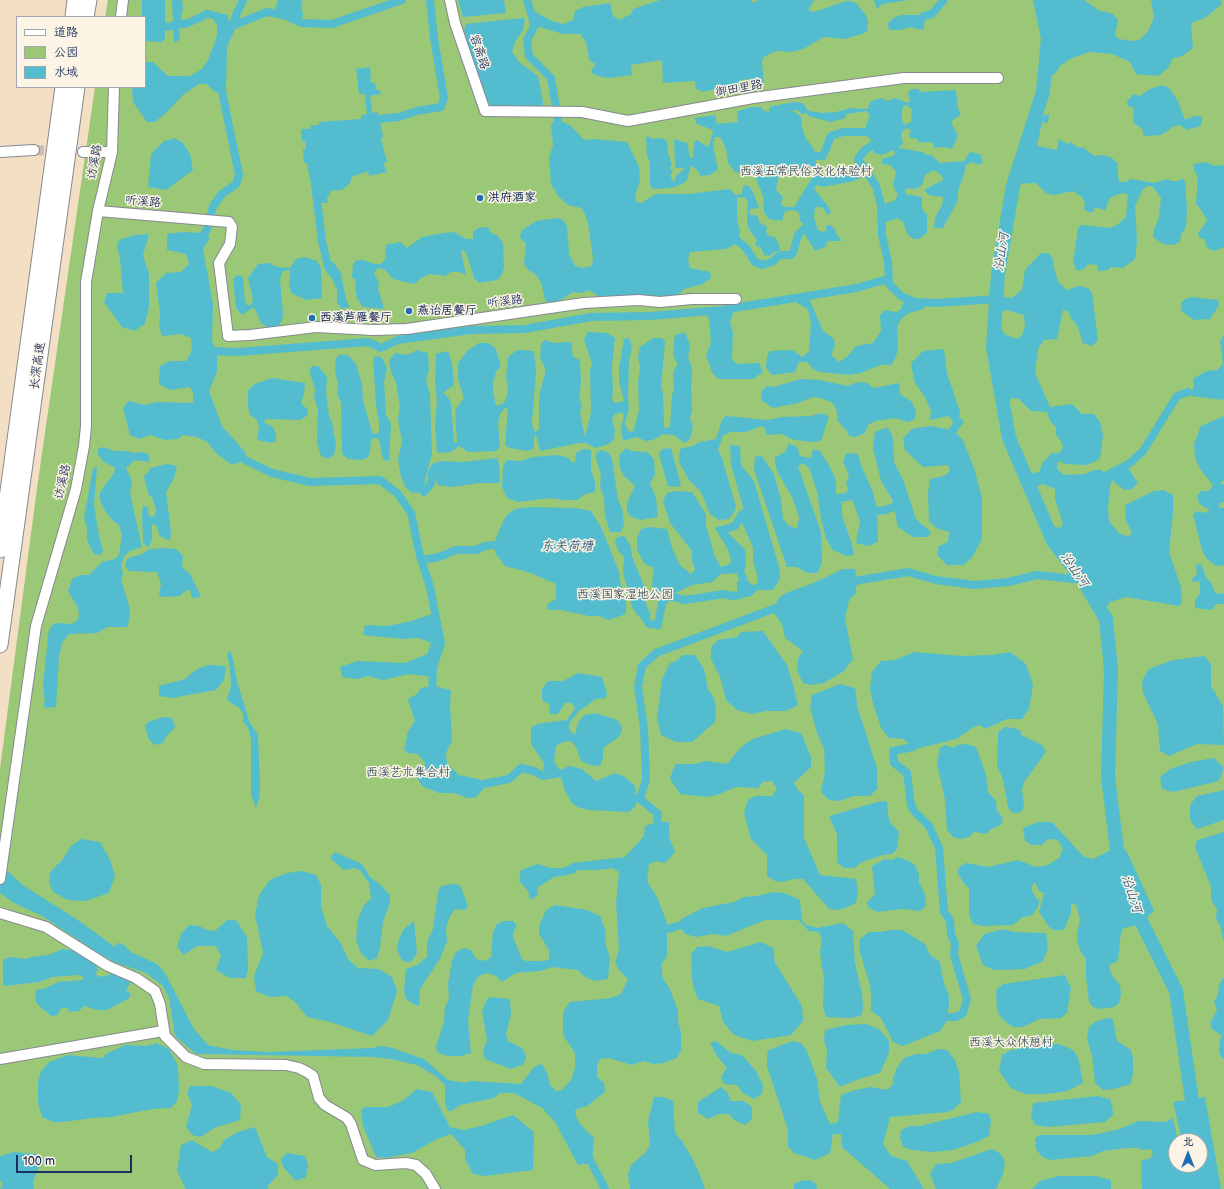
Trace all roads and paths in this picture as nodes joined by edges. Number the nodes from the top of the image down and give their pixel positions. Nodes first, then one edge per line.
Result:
1 (75, 0) edge
2 (88, 0) edge
3 (123, 0) edge
4 (450, 0) edge
5 (73, 16) edge
6 (86, 16) edge
7 (121, 16) edge
8 (998, 78) dead end
9 (64, 88) edge
10 (77, 88) edge
11 (114, 88) edge
12 (485, 111) joint
13 (34, 150) tunnel mouth
14 (0, 152) edge
15 (83, 152) tunnel mouth
16 (112, 152) junction
17 (98, 211) junction
18 (736, 299) dead end
19 (0, 550) edge
20 (0, 645) edge
21 (0, 879) edge
22 (0, 913) edge
23 (163, 1031) junction
24 (0, 1059) edge
25 (435, 1189) edge

1 - 5 highway
2 - 6 highway
3 - 7 street
4 - 12 street, 容斋路
8 - 12 street, 御田里路
9 - 19 highway, 长深高速
10 - 20 highway, 长深高速
11 - 16 street, 访溪路
13 - 14 street
15 - 16 street
16 - 17 street, 访溪路
17 - 18 street, 听溪路
17 - 21 street, 访溪路
22 - 23 street
23 - 24 street
23 - 25 street

